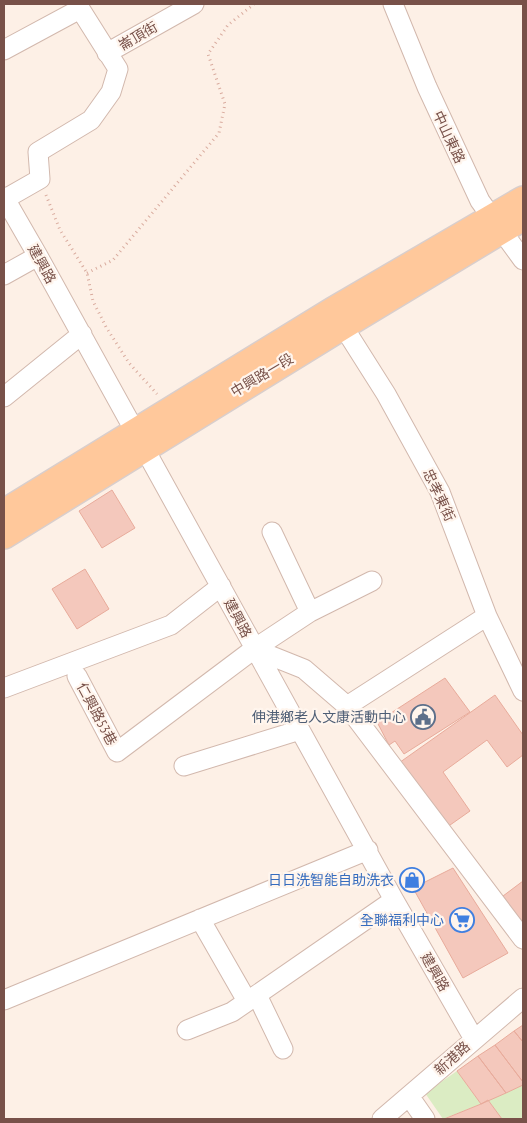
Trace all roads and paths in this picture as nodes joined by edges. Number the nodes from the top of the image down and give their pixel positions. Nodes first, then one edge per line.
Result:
1 (194, 4) edge
2 (254, 4) edge
3 (393, 4) edge
4 (78, 6) edge
5 (4, 50) edge
6 (107, 53) junction
7 (40, 179) junction
8 (4, 198) edge
9 (523, 199) edge
10 (523, 218) edge
11 (497, 224) junction
12 (38, 256) junction
13 (523, 260) edge
14 (87, 273) junction
15 (4, 275) edge
16 (338, 318) junction
17 (82, 334) junction
18 (4, 397) edge
19 (171, 410) junction
20 (140, 439) junction
21 (4, 512) edge
22 (272, 532) dead end
23 (4, 536) edge
24 (372, 581) dead end
25 (221, 586) junction
26 (310, 612) junction
27 (487, 616) junction
28 (254, 648) junction
29 (77, 676) dead end
30 (4, 688) edge
31 (523, 691) edge
32 (347, 706) junction
33 (300, 730) junction
34 (184, 766) dead end
35 (368, 850) junction
36 (394, 900) junction
37 (200, 920) junction
38 (523, 939) edge
39 (252, 998) junction
40 (523, 998) edge
41 (4, 1000) edge
42 (187, 1030) dead end
43 (474, 1039) junction
44 (283, 1049) dead end
45 (409, 1096) junction
46 (382, 1119) edge
47 (425, 1119) edge

1 - 6 street, 崙頂街
2 - 14 path
3 - 11 street, 中山東路
4 - 5 street
4 - 6 street
6 - 7 street
7 - 8 street
7 - 14 path
8 - 12 street, 建興路
9 - 11 main road, 中興路一段
10 - 11 main road, 中興路一段
11 - 13 street, 中山東路
11 - 16 main road, 中興路一段
12 - 15 street
12 - 17 street, 建興路
14 - 19 path
16 - 19 main road, 中興路一段
16 - 20 main road, 中興路一段
16 - 27 street, 忠孝東街
17 - 18 street
17 - 20 street, 建興路
19 - 20 main road, 中興路一段
20 - 21 main road, 中興路一段
20 - 23 main road, 中興路一段
20 - 25 street, 建興路
22 - 26 street
24 - 26 street
25 - 28 street, 建興路
25 - 30 street
26 - 28 street
27 - 31 street, 忠孝東街
27 - 32 street
28 - 29 street, 仁興路53巷
28 - 32 street
28 - 33 street, 建興路
32 - 38 street
33 - 34 street
33 - 35 street, 建興路
35 - 36 street, 建興路
35 - 37 street
36 - 39 street
36 - 43 street, 建興路
37 - 39 street
37 - 41 street
39 - 42 street
39 - 44 street
40 - 43 street, 新港路
43 - 45 street, 新港路
45 - 46 street, 新港路
45 - 47 street

